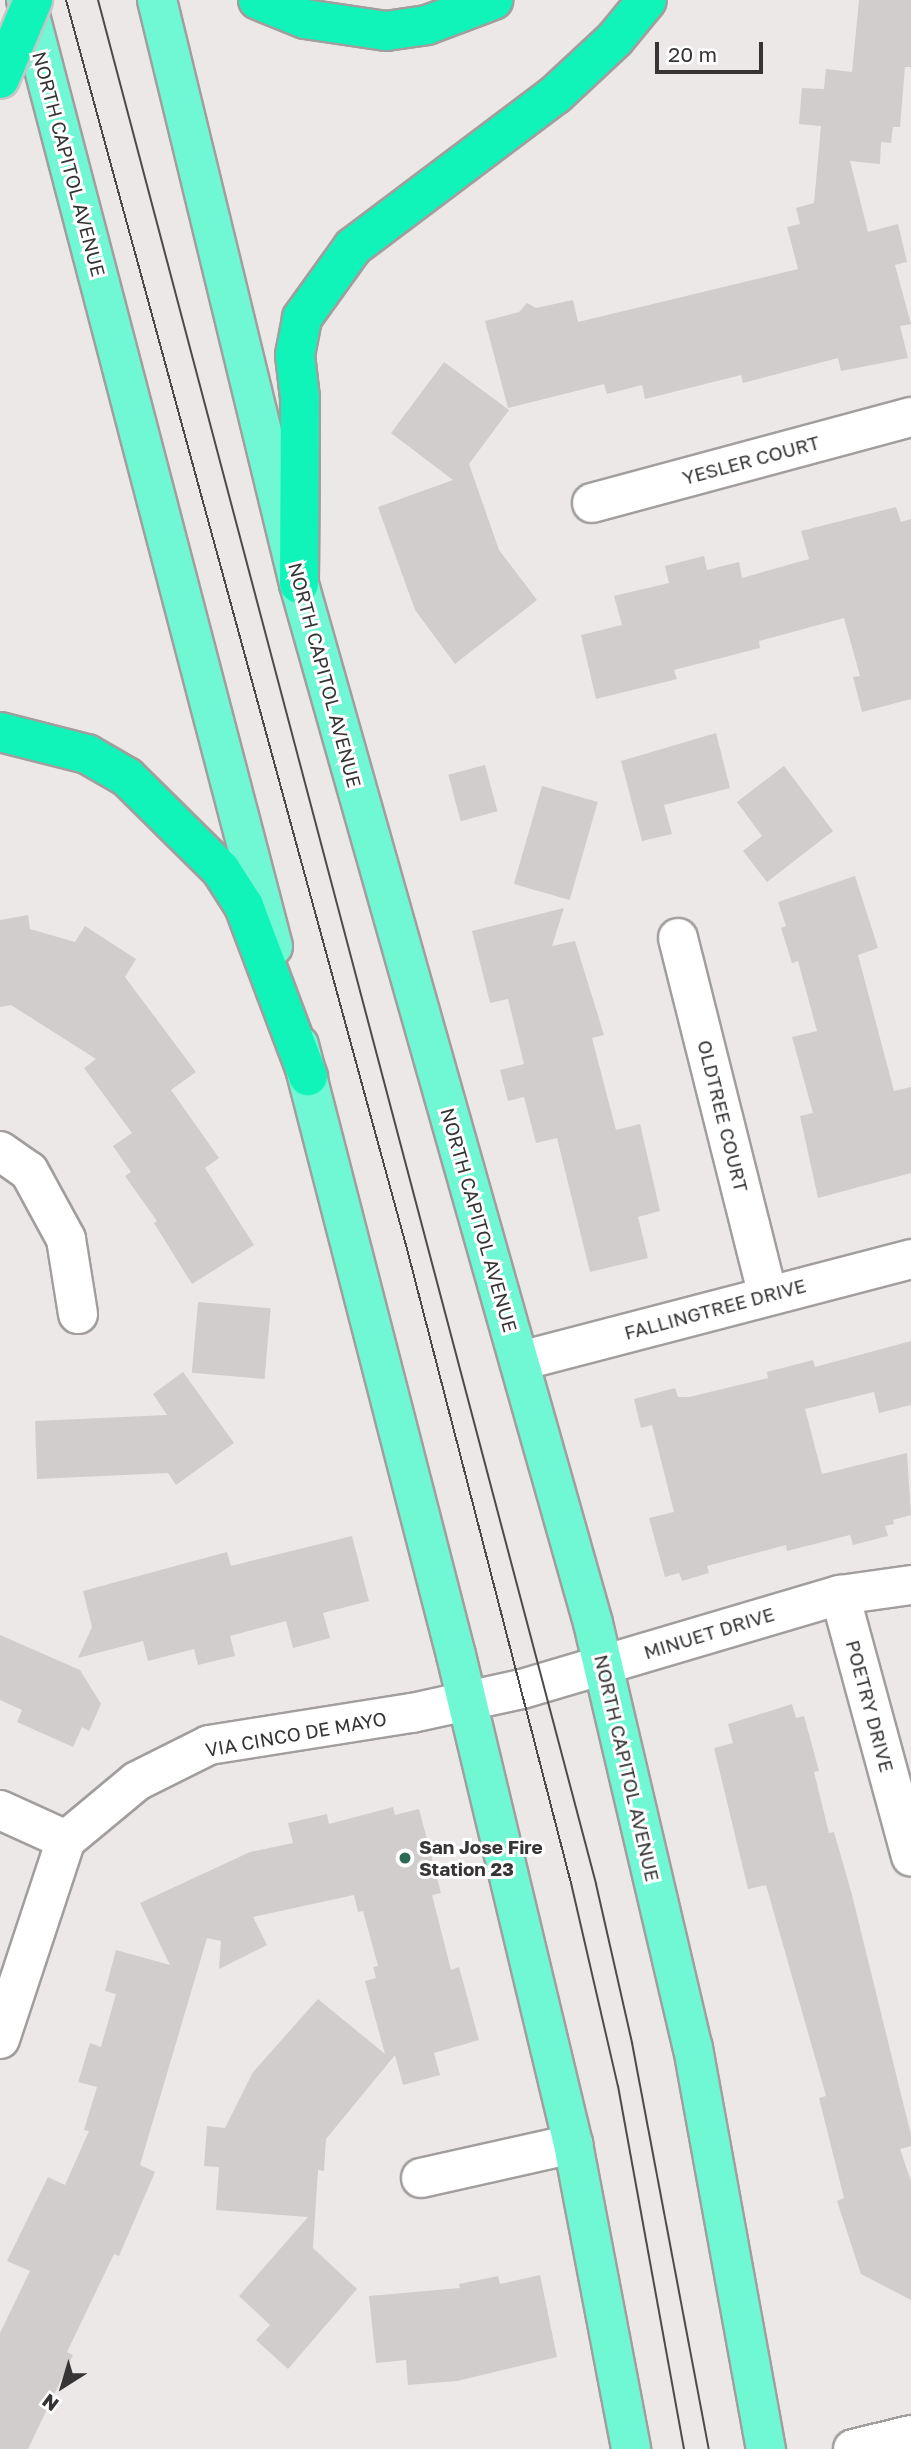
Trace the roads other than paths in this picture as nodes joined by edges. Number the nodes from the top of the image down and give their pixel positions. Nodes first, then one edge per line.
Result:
1 (26, 0) edge
2 (33, 0) edge
3 (157, 0) edge
4 (258, 0) edge
5 (493, 0) edge
6 (647, 0) edge
7 (0, 79) edge
8 (911, 417) edge
9 (592, 503) dead end
10 (299, 584) junction
11 (0, 732) edge
12 (678, 938) dead end
13 (308, 1076) junction
14 (0, 1151) edge
15 (911, 1259) edge
16 (768, 1295) junction
17 (78, 1314) dead end
18 (520, 1361) junction
19 (911, 1586) edge
20 (840, 1595) junction
21 (603, 1667) junction
22 (467, 1701) junction
23 (0, 1810) edge
24 (66, 1840) junction
25 (911, 1857) edge
26 (0, 2039) edge
27 (573, 2144) junction
28 (421, 2178) dead end
29 (911, 2435) edge
30 (631, 2449) edge
31 (766, 2449) edge
32 (853, 2449) edge

1 - 13 main road, NORTH CAPITOL AVENUE
2 - 7 highway, bridge
3 - 10 main road, NORTH CAPITOL AVENUE
4 - 5 highway
6 - 10 highway
8 - 9 street, YESLER COURT
10 - 18 main road, NORTH CAPITOL AVENUE
11 - 13 highway
12 - 16 street, OLDTREE COURT
13 - 22 main road, NORTH CAPITOL AVENUE
14 - 17 street
15 - 16 street, FALLINGTREE DRIVE
16 - 18 street, FALLINGTREE DRIVE
18 - 21 main road, NORTH CAPITOL AVENUE
19 - 20 street, MINUET DRIVE
20 - 21 street, MINUET DRIVE
20 - 25 street, POETRY DRIVE
21 - 22 street, MINUET DRIVE
21 - 31 main road, NORTH CAPITOL AVENUE
22 - 24 street, VIA CINCO DE MAYO
22 - 27 main road, NORTH CAPITOL AVENUE
23 - 24 street
24 - 26 street
27 - 28 street
27 - 30 main road, NORTH CAPITOL AVENUE
29 - 32 street

